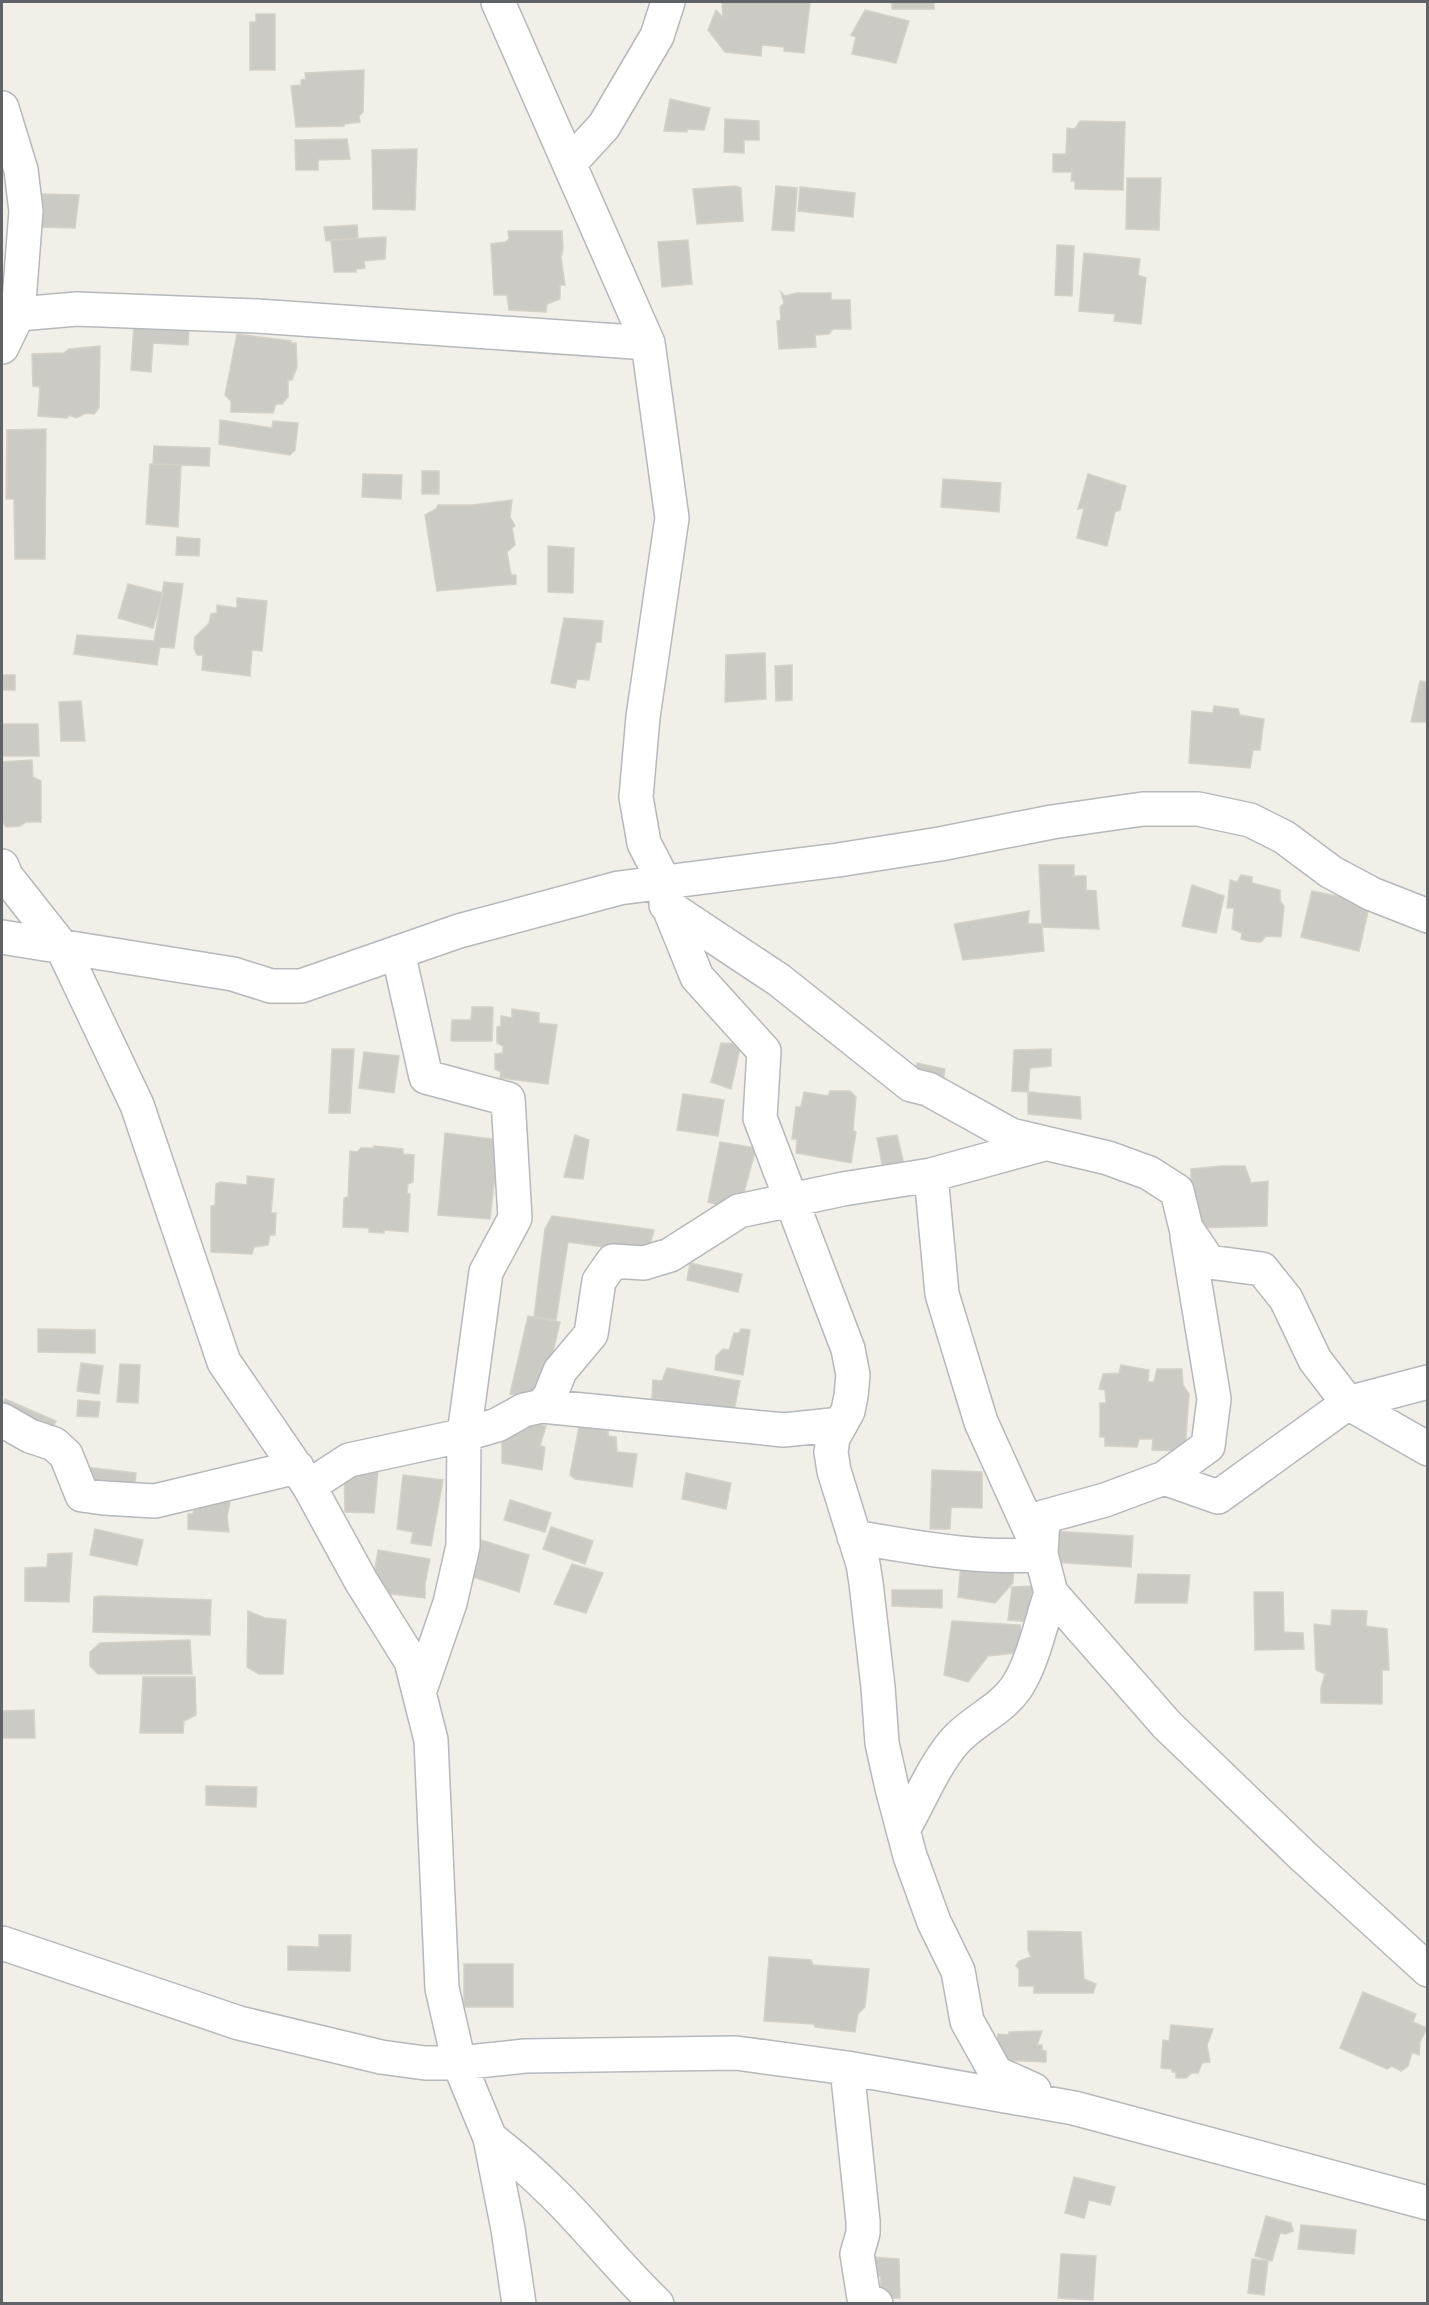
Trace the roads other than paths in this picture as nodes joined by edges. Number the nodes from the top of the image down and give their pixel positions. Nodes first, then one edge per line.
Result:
1 (498, 2) edge
2 (668, 2) edge
3 (2, 108) edge
4 (570, 164) junction
5 (18, 314) junction
6 (648, 342) junction
7 (2, 347) edge
8 (2, 866) edge
9 (659, 892) junction
10 (1428, 916) edge
11 (2, 937) edge
12 (63, 947) junction
13 (399, 952) junction
14 (1046, 1144) junction
15 (931, 1175) junction
16 (790, 1200) junction
17 (1186, 1228) junction
18 (1428, 1382) edge
19 (1348, 1402) junction
20 (542, 1406) junction
21 (2, 1420) edge
22 (841, 1424) junction
23 (464, 1435) junction
24 (1428, 1449) edge
25 (303, 1477) junction
26 (1164, 1478) junction
27 (854, 1537) junction
28 (1041, 1554) junction
29 (1051, 1593) junction
30 (419, 1694) junction
31 (903, 1830) junction
32 (2, 1943) edge
33 (1428, 1970) edge
34 (459, 2063) junction
35 (847, 2068) junction
36 (1074, 2108) junction
37 (490, 2138) junction
38 (1428, 2203) edge
39 (519, 2304) edge
40 (657, 2304) edge
41 (876, 2304) edge

1 - 4 street
2 - 4 street
3 - 5 street
4 - 6 street
5 - 6 street
5 - 7 street
6 - 9 street
8 - 12 street
9 - 10 street
9 - 13 street
9 - 14 street
9 - 16 street
11 - 12 street
12 - 13 street
12 - 25 street
13 - 23 street
14 - 15 street
14 - 17 street
15 - 16 street
15 - 28 street
16 - 20 street
16 - 22 street
17 - 19 street
17 - 26 street
18 - 19 street
19 - 24 street
19 - 26 street
20 - 22 street
20 - 23 street
21 - 25 street
22 - 27 street
23 - 25 street
23 - 30 street
25 - 30 street
26 - 28 street
27 - 28 street
27 - 31 street
28 - 29 street
29 - 31 street
29 - 33 street
30 - 34 street
31 - 36 street
32 - 34 street
34 - 35 street
34 - 37 street
35 - 36 street
35 - 41 street
36 - 38 street
37 - 39 street
37 - 40 street

